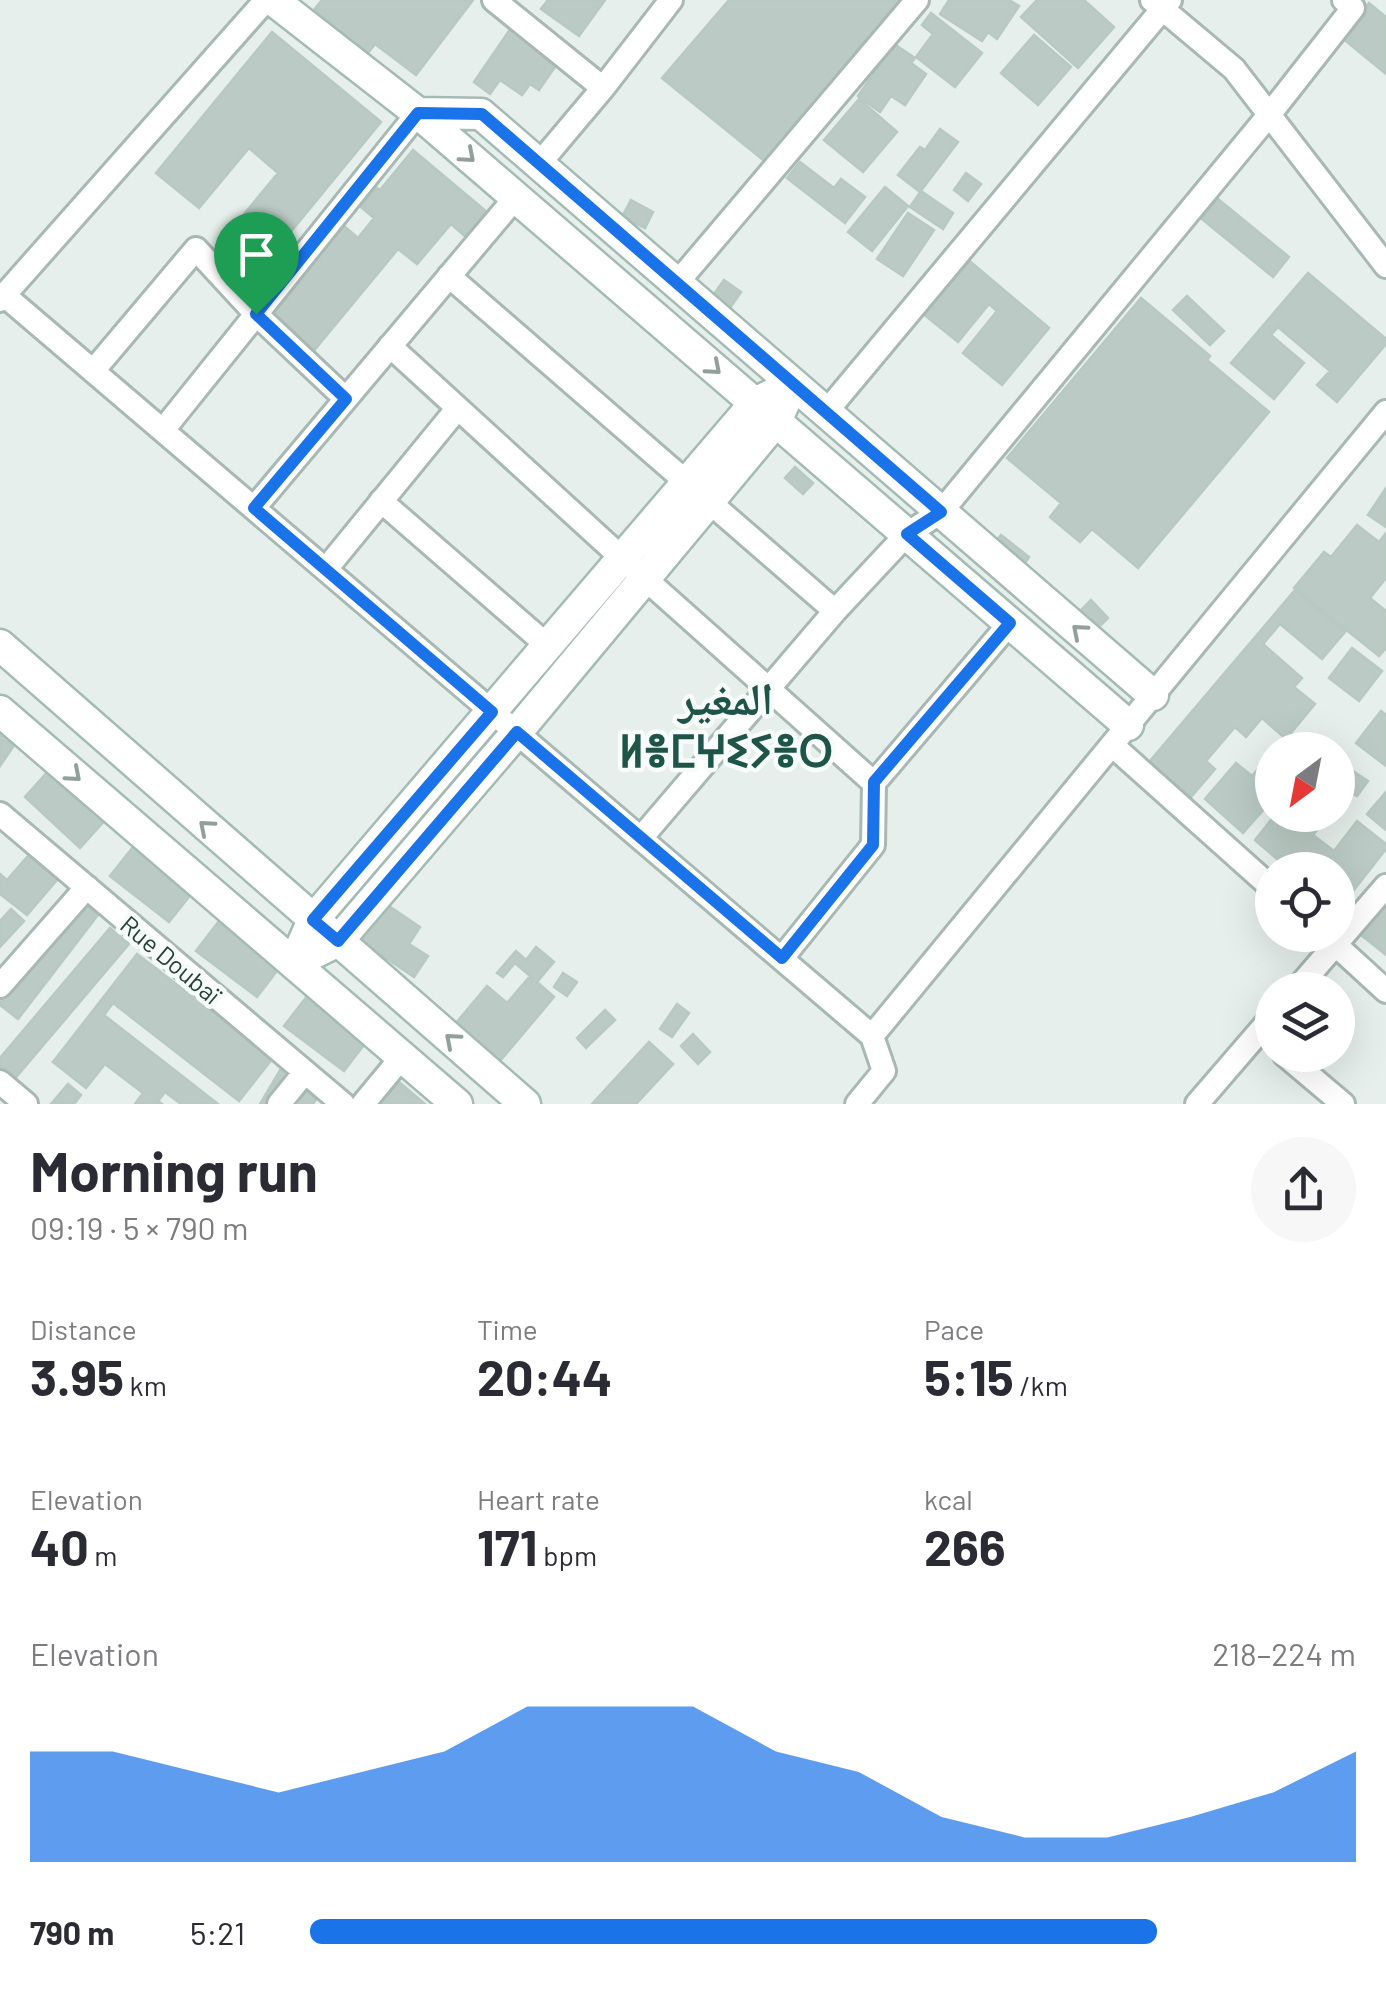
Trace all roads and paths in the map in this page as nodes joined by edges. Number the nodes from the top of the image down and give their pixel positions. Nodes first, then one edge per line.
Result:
1 (269, 0) edge
2 (494, 0) edge
3 (671, 0) edge
4 (917, 0) edge
5 (1344, 0) edge
6 (1161, 3) edge
7 (603, 88) junction
8 (418, 113) junction
9 (1269, 115) junction
10 (539, 164) junction
11 (516, 198) junction
12 (1386, 266) edge
13 (450, 276) junction
14 (677, 283) junction
15 (2, 298) edge
16 (256, 314) junction
17 (390, 346) junction
18 (94, 371) junction
19 (793, 384) junction
20 (346, 399) junction
21 (458, 408) junction
22 (765, 412) junction
23 (826, 412) junction
24 (1386, 412) edge
25 (162, 430) junction
26 (698, 492) junction
27 (381, 501) junction
28 (254, 508) junction
29 (941, 512) junction
30 (907, 534) junction
31 (634, 569) junction
32 (326, 570) junction
33 (835, 610) junction
34 (1010, 623) junction
35 (0, 645) edge
36 (548, 646) junction
37 (768, 688) junction
38 (1153, 695) junction
39 (0, 711) edge
40 (492, 712) junction
41 (517, 732) junction
42 (1120, 735) junction
43 (874, 782) junction
44 (1, 816) edge
45 (641, 838) junction
46 (1255, 871) edge
47 (1386, 886) edge
48 (87, 888) junction
49 (1355, 916) edge
50 (313, 920) junction
51 (338, 941) junction
52 (1343, 952) edge
53 (782, 958) junction
54 (294, 964) junction
55 (0, 986) edge
56 (1386, 990) edge
57 (872, 1036) junction
58 (1255, 1044) edge
59 (402, 1057) junction
60 (305, 1072) junction
61 (1306, 1072) edge
62 (0, 1082) edge
63 (26, 1104) edge
64 (279, 1104) edge
65 (343, 1104) edge
66 (362, 1104) edge
67 (457, 1104) edge
68 (525, 1104) edge
69 (857, 1104) edge
70 (1197, 1104) edge
71 (1343, 1104) edge

1 - 8 street
1 - 15 street
2 - 7 street
3 - 7 street
4 - 14 street
5 - 9 street
6 - 9 street
6 - 23 street
7 - 10 street
8 - 10 street
8 -> 11 street
8 - 16 street
9 - 12 street
9 - 29 street
10 - 14 street
11 - 13 street
11 -> 22 street
13 - 17 street
13 - 26 street
14 - 19 street
15 - 18 street
16 - 18 street
16 - 20 street
16 - 25 street
17 - 20 street
17 - 21 street
18 - 25 street
19 - 22 street
19 - 23 street
20 - 28 street
21 - 27 street
21 - 31 street
22 - 26 street
22 - 30 street
23 - 29 street
24 - 38 street
25 - 28 street
26 - 31 street
26 - 33 street
27 - 32 street
27 - 36 street
28 - 32 street
29 - 30 street
38 -> 29 street
30 - 33 street
30 - 34 street
31 - 36 street
31 - 37 street
31 - 41 street
32 - 40 street
33 - 37 street
34 - 42 street
34 - 43 street
50 -> 35 street
36 - 40 street
37 - 43 street
37 - 45 street
38 - 42 street
39 -> 54 street
40 - 41 street
40 - 50 street
41 - 45 street
41 - 51 street
42 - 46 street
42 - 57 street
43 - 53 street
44 - 48 street, Rue Doubaï
45 - 53 street
47 - 49 street
48 - 55 street
48 - 60 street, Rue Doubaï
50 - 51 street
50 - 54 street
51 - 54 street
68 -> 51 street
52 - 56 street
53 - 57 street
54 - 59 street
57 - 69 street
58 - 70 street
59 - 66 street
59 - 67 street
60 - 64 street
60 - 65 street, Rue Doubaï
61 - 71 street
62 - 63 street

